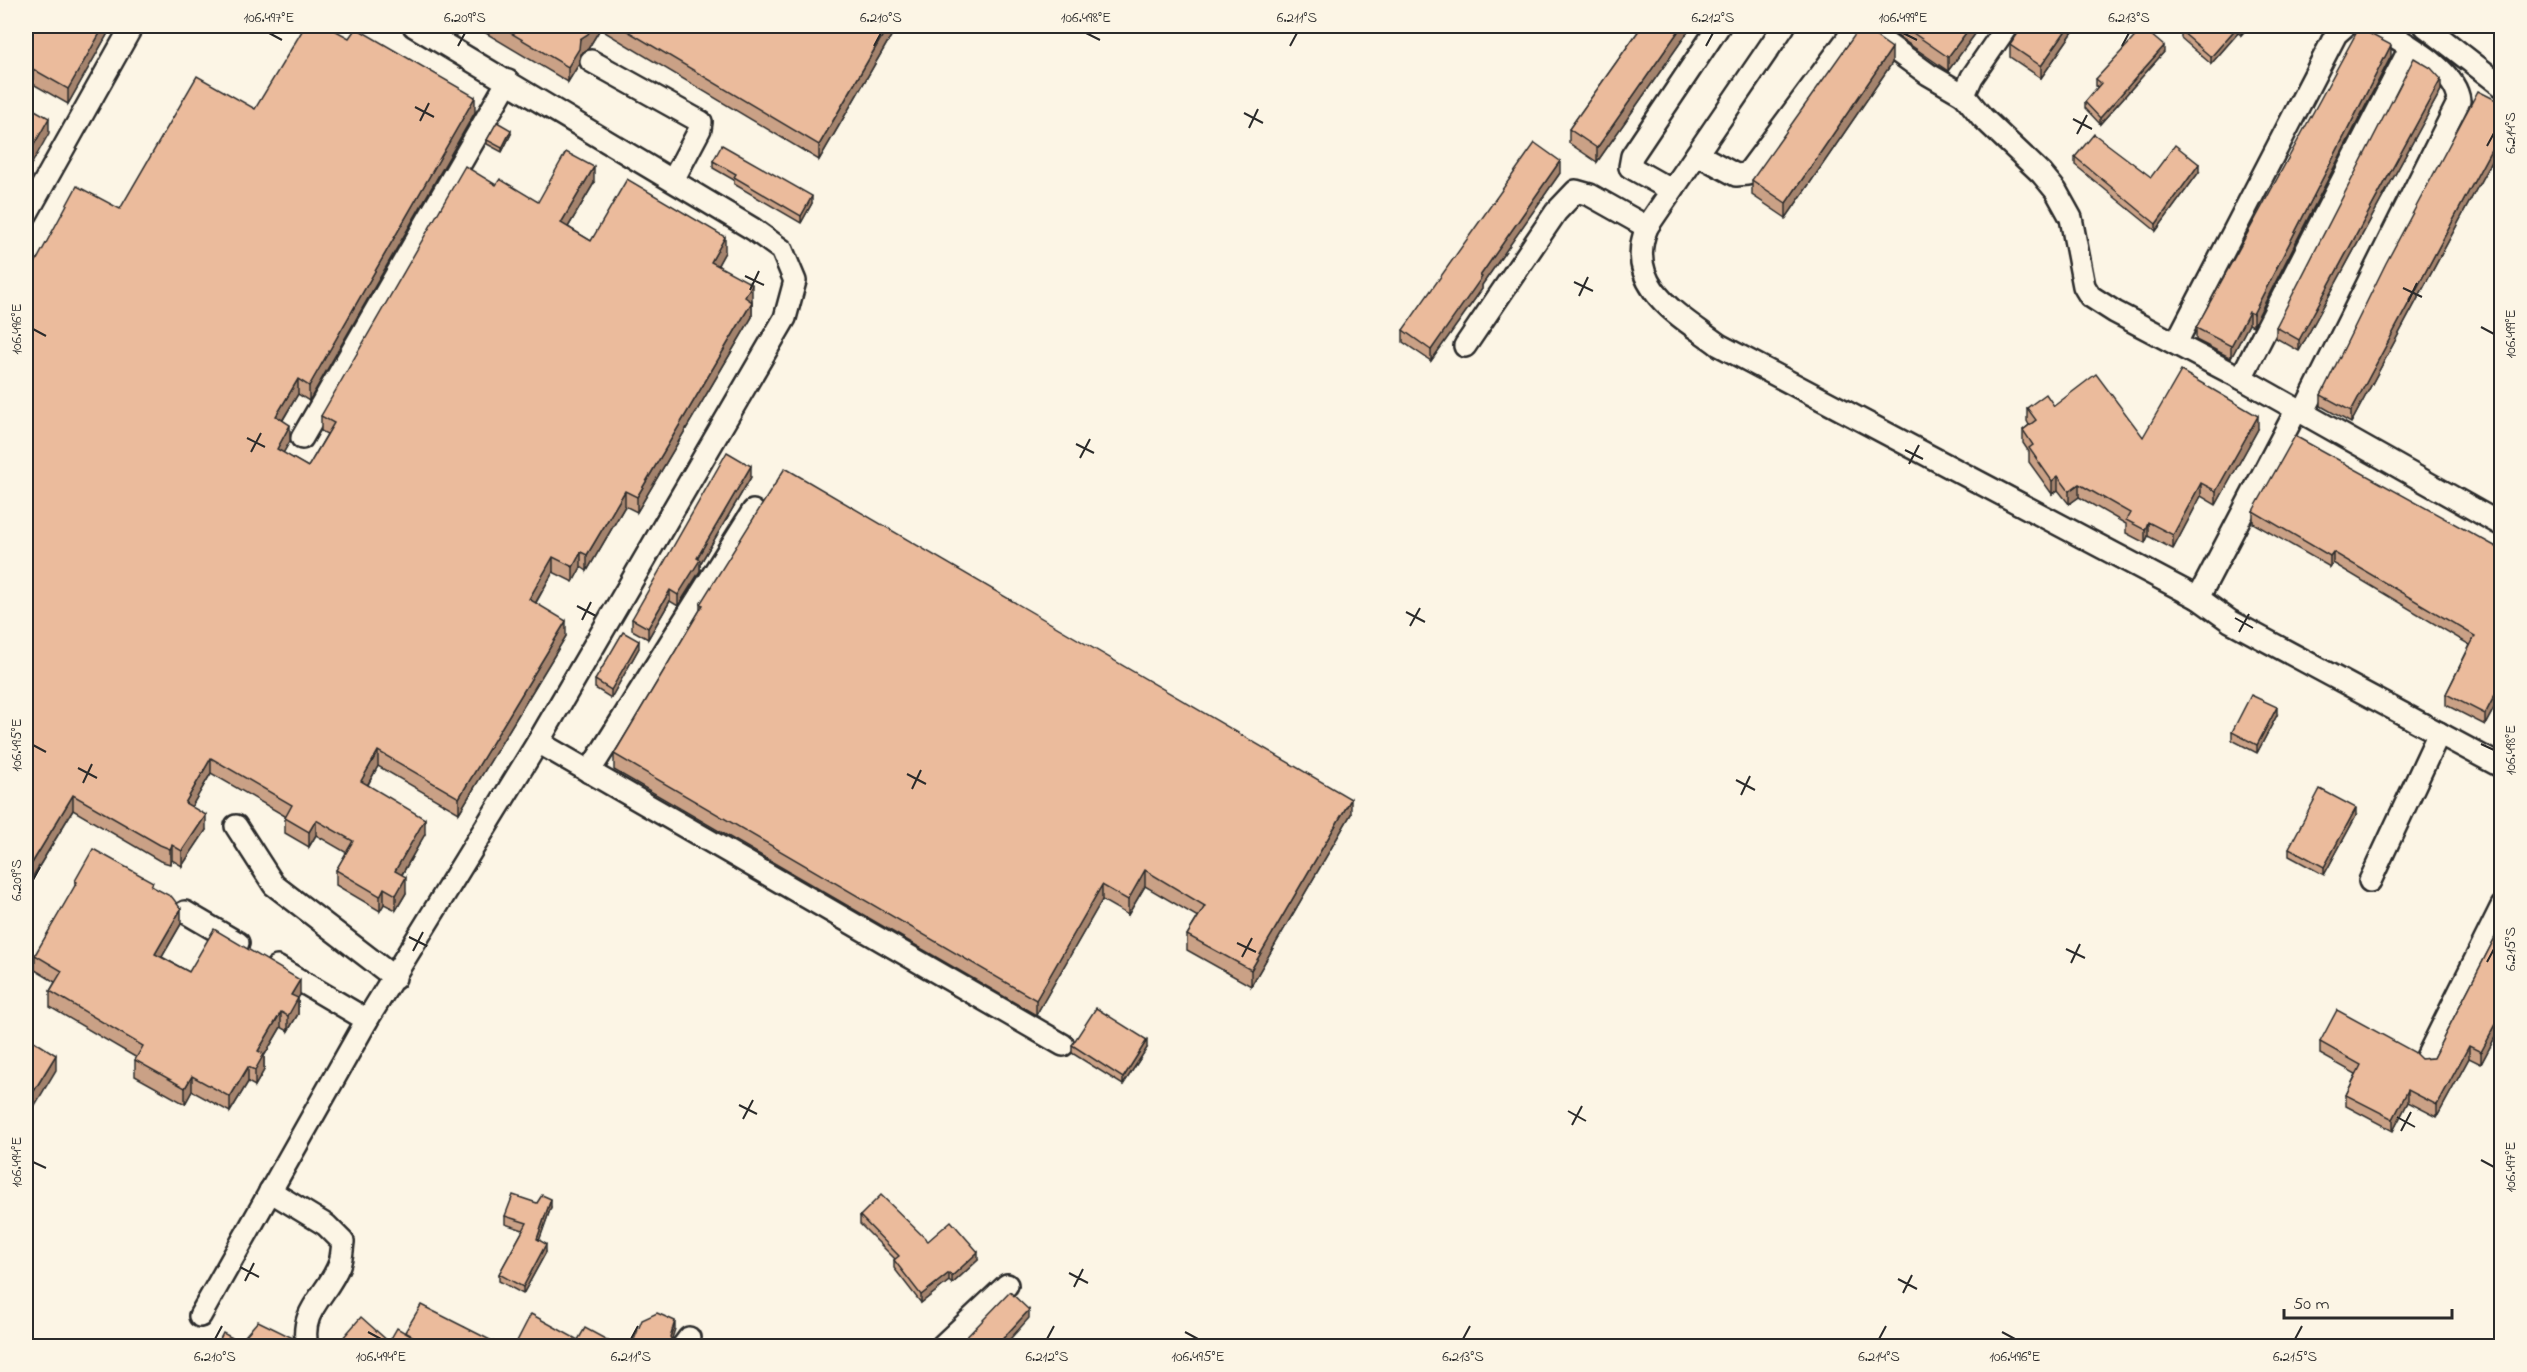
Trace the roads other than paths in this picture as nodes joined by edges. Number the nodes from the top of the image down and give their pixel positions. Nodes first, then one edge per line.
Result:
1 (132, 26) edge
2 (414, 26) edge
3 (1719, 26) edge
4 (1784, 26) edge
5 (1857, 26) edge
6 (1862, 26) edge
7 (2007, 26) edge
8 (2344, 26) edge
9 (2377, 26) edge
10 (2425, 26) edge
11 (2410, 48) junction
12 (591, 61) dead end
13 (508, 81) junction
14 (2502, 86) edge
15 (1964, 95) junction
16 (1697, 154) junction
17 (673, 180) junction
18 (1671, 190) junction
19 (26, 215) edge
20 (1647, 226) junction
21 (2176, 343) junction
22 (1465, 346) dead end
23 (2241, 378) junction
24 (2300, 411) junction
25 (302, 438) dead end
26 (753, 512) dead end
27 (2502, 525) edge
28 (2198, 598) junction
29 (2439, 733) junction
30 (538, 742) junction
31 (2502, 767) edge
32 (589, 772) junction
33 (236, 826) dead end
34 (2370, 881) dead end
35 (2502, 906) edge
36 (185, 912) dead end
37 (395, 978) junction
38 (367, 1020) junction
39 (1063, 1045) dead end
40 (2426, 1059) edge
41 (270, 1191) junction
42 (1007, 1285) dead end
43 (200, 1316) dead end
44 (307, 1347) edge
45 (942, 1347) edge

1 - 19 street
2 - 13 street
3 - 18 street
4 - 16 street
5 - 16 street
6 - 15 street
7 - 15 street
8 - 21 street
9 - 11 street
10 - 14 street
11 - 23 street
11 - 24 street
12 - 17 street
13 - 17 street
13 - 25 street
15 - 21 street
16 - 18 street
17 - 30 street
18 - 20 street
20 - 22 street
20 - 28 street
21 - 23 street
23 - 24 street
24 - 27 street
24 - 28 street
26 - 32 street
28 - 29 street
29 - 31 street
29 - 34 street
30 - 32 street
30 - 37 street
32 - 39 street
33 - 37 street
35 - 40 street
36 - 38 street
37 - 38 street
38 - 41 street
41 - 43 street
41 - 44 street
42 - 45 street

